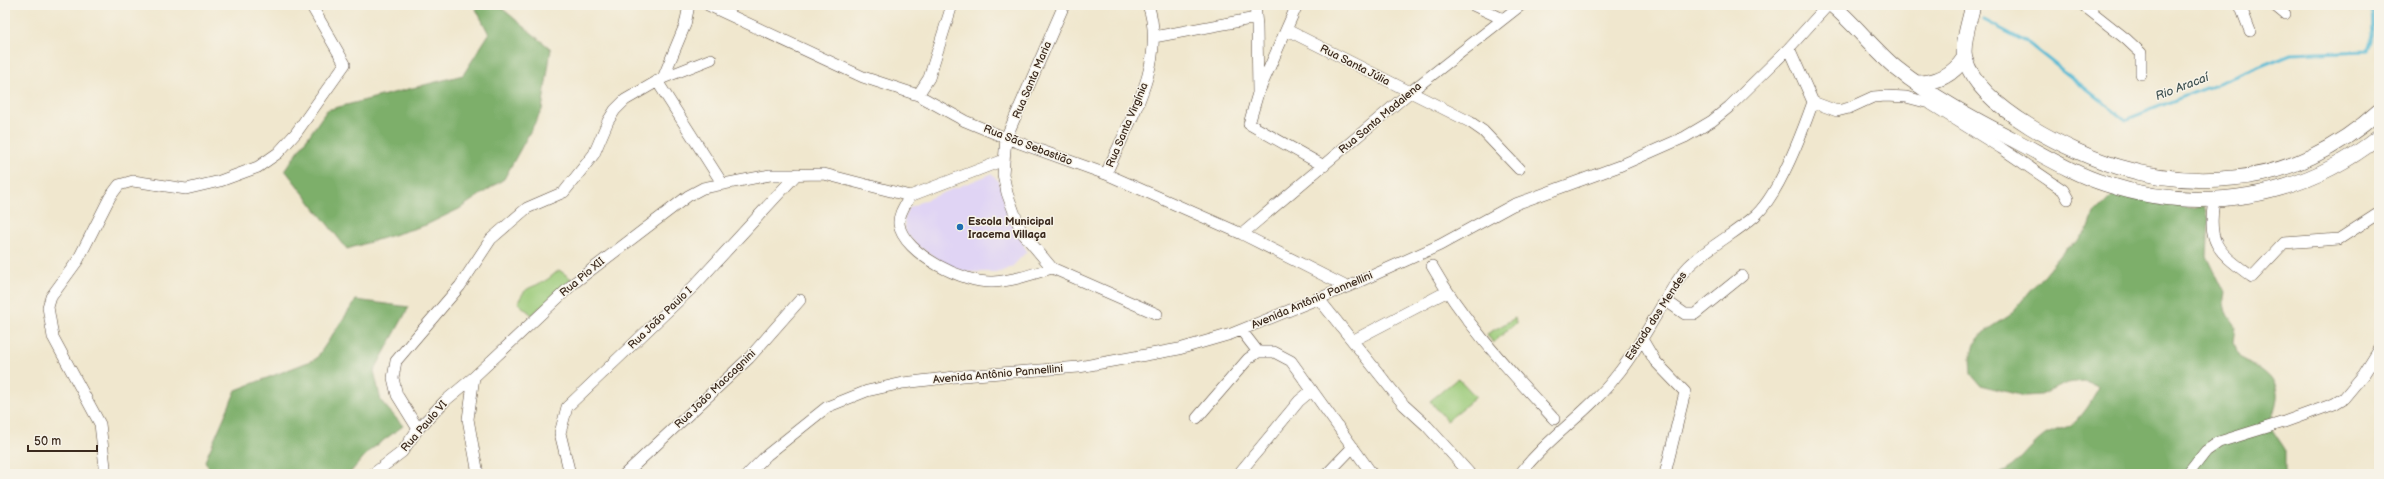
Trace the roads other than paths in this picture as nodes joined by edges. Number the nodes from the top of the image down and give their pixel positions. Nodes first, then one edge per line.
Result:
1 (311, 5) edge
2 (689, 5) edge
3 (708, 5) edge
4 (952, 5) edge
5 (1064, 5) edge
6 (1148, 5) edge
7 (1254, 5) edge
8 (1297, 5) edge
9 (1473, 5) edge
10 (1521, 5) edge
11 (1828, 5) edge
12 (1832, 5) edge
13 (2083, 5) edge
14 (2240, 5) edge
15 (2274, 5) edge
16 (1971, 12) edge
17 (2285, 14) dead end
18 (1256, 18) junction
19 (1503, 19) junction
20 (1287, 30) junction
21 (2250, 30) dead end
22 (1154, 36) junction
23 (1789, 48) junction
24 (1964, 58) junction
25 (710, 60) dead end
26 (2141, 74) dead end
27 (660, 80) junction
28 (1916, 83) junction
29 (1258, 93) junction
30 (1409, 93) junction
31 (918, 96) junction
32 (1813, 102) junction
33 (2379, 111) edge
34 (2379, 137) edge
35 (1006, 138) junction
36 (1004, 160) junction
37 (1324, 166) junction
38 (1519, 169) dead end
39 (797, 174) junction
40 (1106, 174) junction
41 (722, 183) junction
42 (910, 196) junction
43 (2068, 199) dead end
44 (2214, 200) junction
45 (2379, 213) edge
46 (1242, 234) junction
47 (1432, 266) dead end
48 (1052, 268) junction
49 (1742, 276) dead end
50 (1347, 286) junction
51 (1446, 292) junction
52 (1318, 298) junction
53 (800, 300) dead end
54 (1665, 300) junction
55 (1157, 314) dead end
56 (1241, 330) junction
57 (1642, 339) junction
58 (1354, 340) junction
59 (2379, 350) edge
60 (1258, 352) junction
61 (1633, 353) junction
62 (1655, 360) junction
63 (474, 377) junction
64 (1312, 390) junction
65 (1197, 418) dead end
66 (1554, 419) dead end
67 (418, 430) junction
68 (1352, 447) junction
69 (1241, 471) dead end
70 (103, 474) edge
71 (373, 474) edge
72 (478, 474) edge
73 (570, 474) edge
74 (625, 474) edge
75 (748, 474) edge
76 (1327, 474) edge
77 (1372, 474) edge
78 (1470, 474) edge
79 (1520, 474) edge
80 (1665, 474) edge
81 (2188, 474) edge

1 - 70 street
2 - 27 street
3 - 31 street, Rua São Sebastião
4 - 31 street
5 - 35 street, Rua Santa Maria
6 - 22 street, Rua Santa Virgínia
7 - 18 street
8 - 20 street
9 - 19 street
10 - 19 street, Rua Santa Madalena
11 - 23 street, Avenida Antônio Pannellini
12 - 28 main road
13 - 26 street
14 - 21 street
15 - 17 street
16 - 24 main road
18 - 22 street
18 - 29 street
19 - 30 street, Rua Santa Madalena
20 - 29 street
20 - 30 street, Rua Santa Júlia
22 - 40 street, Rua Santa Virgínia
23 - 32 street
23 - 50 street, Avenida Antônio Pannellini
24 - 28 main road
24 - 33 main road
25 - 27 street
27 - 41 street
27 - 67 street
28 - 44 main road
29 - 37 street
30 - 37 street, Rua Santa Madalena
30 - 38 street, Rua Santa Júlia
31 - 35 street, Rua São Sebastião
32 - 43 street
32 - 54 street, Estrada dos Mendes
34 - 44 main road
35 - 36 street, Rua Santa Maria
35 - 40 street, Rua São Sebastião
36 - 42 street
36 - 48 street, Rua Santa Maria
37 - 46 street, Rua Santa Madalena
39 - 41 street, Rua Pio XII
39 - 42 street, Rua Pio XII
39 - 73 street, Rua João Paulo I
40 - 46 street, Rua São Sebastião
41 - 63 street, Rua Pio XII
42 - 48 street
44 - 45 street
46 - 50 street, Rua São Sebastião
47 - 51 street
48 - 55 street, Rua Santa Maria
49 - 54 street
50 - 52 street, Avenida Antônio Pannellini
51 - 58 street
51 - 66 street
52 - 56 street, Avenida Antônio Pannellini
52 - 58 street
53 - 74 street, Rua João Maccagnini
54 - 57 street, Estrada dos Mendes
56 - 60 street
56 - 75 street, Avenida Antônio Pannellini
57 - 61 street, Estrada dos Mendes
57 - 62 street
58 - 78 street
59 - 81 street
60 - 64 street
60 - 65 street
61 - 62 street
61 - 79 street, Estrada dos Mendes
62 - 80 street
63 - 67 street, Rua Paulo VI
63 - 72 street
64 - 68 street
64 - 69 street
67 - 71 street, Rua Paulo VI
68 - 76 street
68 - 77 street

